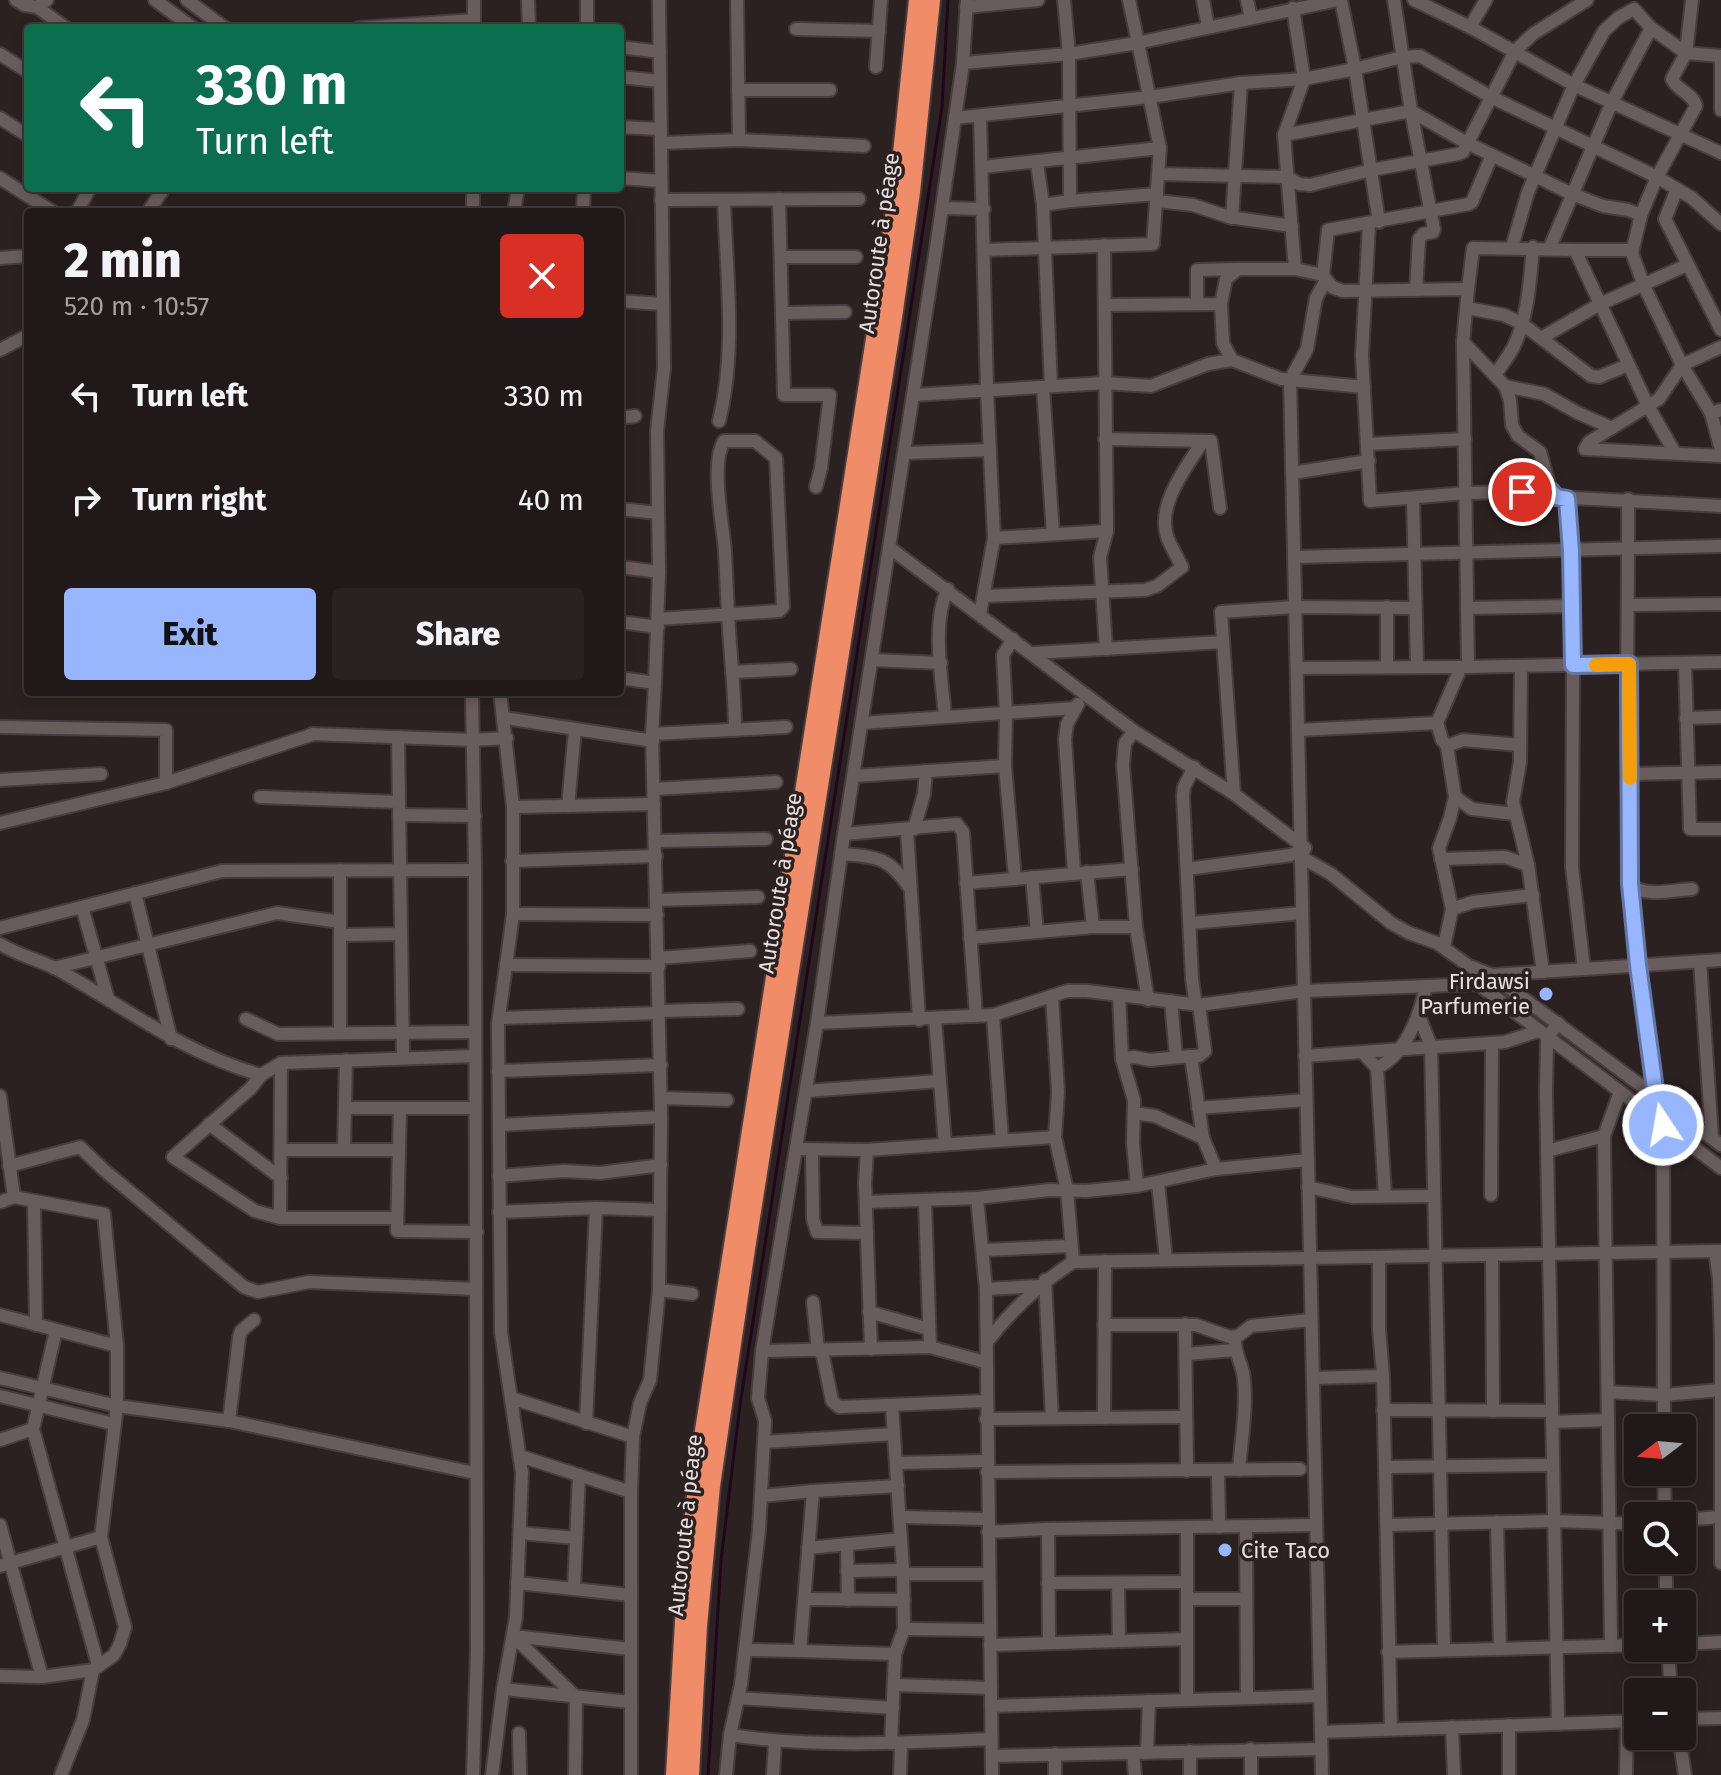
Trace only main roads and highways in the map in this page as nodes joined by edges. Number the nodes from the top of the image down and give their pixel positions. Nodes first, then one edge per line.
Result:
1 (918, 0) edge
2 (931, 0) edge
3 (675, 1775) edge
4 (690, 1775) edge

1 - 3 highway
2 - 4 highway, Autoroute à péage

